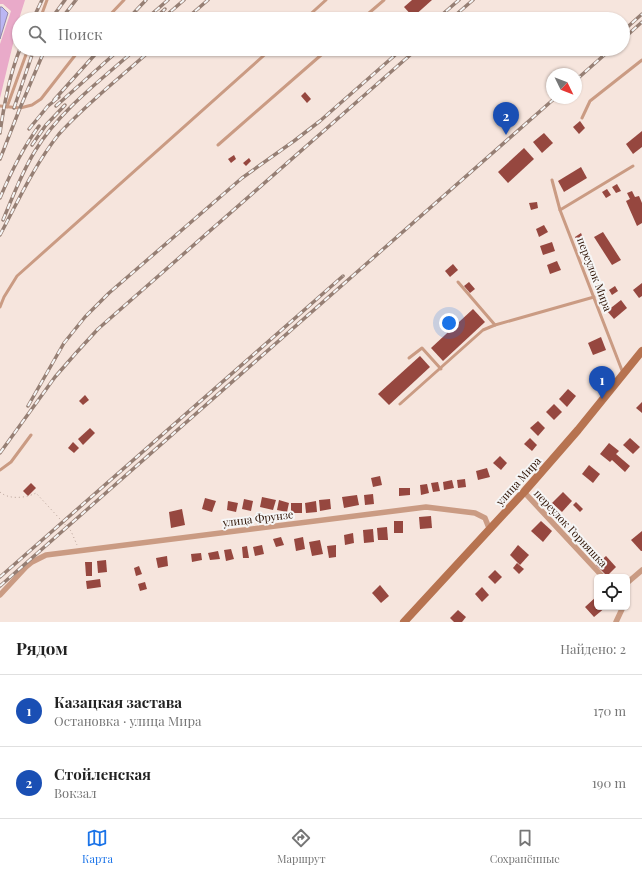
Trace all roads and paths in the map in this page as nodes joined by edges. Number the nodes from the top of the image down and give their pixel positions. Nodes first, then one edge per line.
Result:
1 (47, 0) edge
2 (124, 0) edge
3 (326, 0) edge
4 (384, 0) edge
5 (43, 12) edge
6 (113, 12) edge
7 (313, 12) edge
8 (370, 12) edge
9 (25, 56) edge
10 (75, 56) edge
11 (264, 56) edge
12 (320, 56) edge
13 (642, 60) edge
14 (0, 106) edge
15 (7, 107) junction
16 (582, 118) dead end
17 (218, 145) dead end
18 (633, 166) dead end
19 (552, 180) dead end
20 (560, 210) junction
21 (458, 282) dead end
22 (594, 297) junction
23 (0, 307) edge
24 (495, 325) junction
25 (642, 351) edge
26 (409, 358) dead end
27 (441, 368) junction
28 (624, 374) junction
29 (400, 404) dead end
30 (31, 434) dead end
31 (0, 470) edge
32 (0, 492) edge
33 (524, 492) junction
34 (489, 528) junction
35 (79, 552) junction
36 (642, 570) edge
37 (600, 574) edge
38 (630, 580) edge
39 (0, 595) edge
40 (621, 610) edge
41 (404, 622) edge
42 (616, 622) edge

1 - 5 lane
2 - 6 lane
3 - 7 lane
4 - 8 lane
9 - 15 lane
10 - 15 lane
11 - 23 lane
12 - 17 lane
13 - 16 lane
14 - 15 lane
18 - 20 lane
19 - 20 lane, переулок Мира
20 - 22 lane, переулок Мира
21 - 24 lane
22 - 24 lane
22 - 28 lane, переулок Мира
24 - 27 lane
25 - 28 main road, улица Мира
26 - 27 lane
27 - 29 lane
28 - 33 main road, улица Мира
30 - 31 lane
32 - 35 path
33 - 34 main road, улица Мира
33 - 37 street, переулок Горняшка
34 - 35 street, улица Фрунзе
34 - 41 main road, улица Мира
35 - 39 street, улица Фрунзе
36 - 38 street
40 - 42 street

